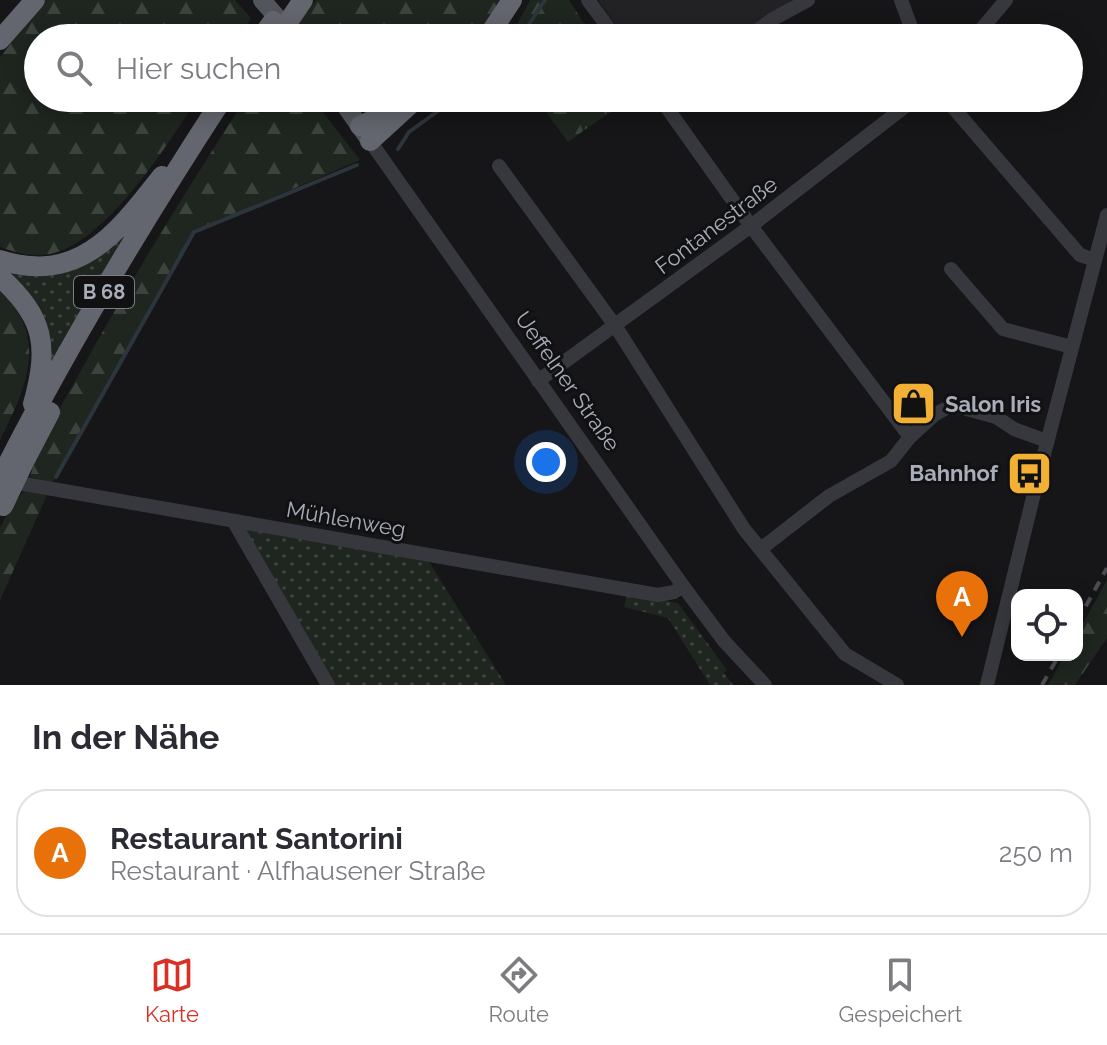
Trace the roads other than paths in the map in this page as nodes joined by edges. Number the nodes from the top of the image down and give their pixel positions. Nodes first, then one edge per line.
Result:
1 (35, 0) edge
2 (262, 0) edge
3 (287, 0) edge
4 (303, 0) edge
5 (512, 0) edge
6 (588, 0) edge
7 (808, 0) edge
8 (901, 0) edge
9 (1006, 0) edge
10 (271, 24) edge
11 (283, 24) edge
12 (287, 24) edge
13 (496, 24) edge
14 (606, 24) edge
15 (766, 24) edge
16 (910, 24) edge
17 (986, 24) edge
18 (0, 40) edge
19 (214, 112) edge
20 (229, 112) edge
21 (350, 112) edge
22 (396, 112) edge
23 (671, 112) edge
24 (898, 112) edge
25 (957, 112) edge
26 (365, 133) junction
27 (190, 148) junction
28 (499, 166) dead end
29 (1107, 215) edge
30 (751, 226) junction
31 (0, 260) edge
32 (1095, 260) junction
33 (951, 269) dead end
34 (0, 277) edge
35 (616, 327) junction
36 (1072, 347) junction
37 (538, 381) junction
38 (910, 437) junction
39 (1047, 441) junction
40 (20, 450) junction
41 (0, 479) edge
42 (1, 508) edge
43 (234, 522) junction
44 (762, 548) junction
45 (683, 586) junction
46 (328, 685) edge
47 (765, 685) edge
48 (897, 685) edge
49 (987, 685) edge

1 - 18 highway
2 - 11 main road
3 - 10 highway
4 - 12 highway, bridge
5 - 13 highway
6 - 14 street
7 - 15 street
8 - 16 street
9 - 17 street
19 - 27 highway, B 68
20 - 40 highway, B 68
21 - 26 main road, Ueffelner Straße
22 - 26 highway
23 - 30 street
24 - 30 street, Fontanestraße
25 - 32 street
26 - 37 street, Ueffelner Straße
27 - 31 highway, B 68
27 - 40 highway, B 68
28 - 35 street
29 - 32 street
30 - 35 street, Fontanestraße
30 - 38 street
32 - 36 street
33 - 36 street
34 - 40 highway, B 68
35 - 37 street, Fontanestraße
35 - 44 street
36 - 39 street
37 - 45 street, Ueffelner Straße
38 - 39 street
38 - 44 street
39 - 49 street
40 - 41 highway, B 68
40 - 42 highway, B 68, bridge
41 - 43 street, Mühlenweg
43 - 45 street, Mühlenweg
43 - 46 street
44 - 48 street
45 - 47 street, Ueffelner Straße

